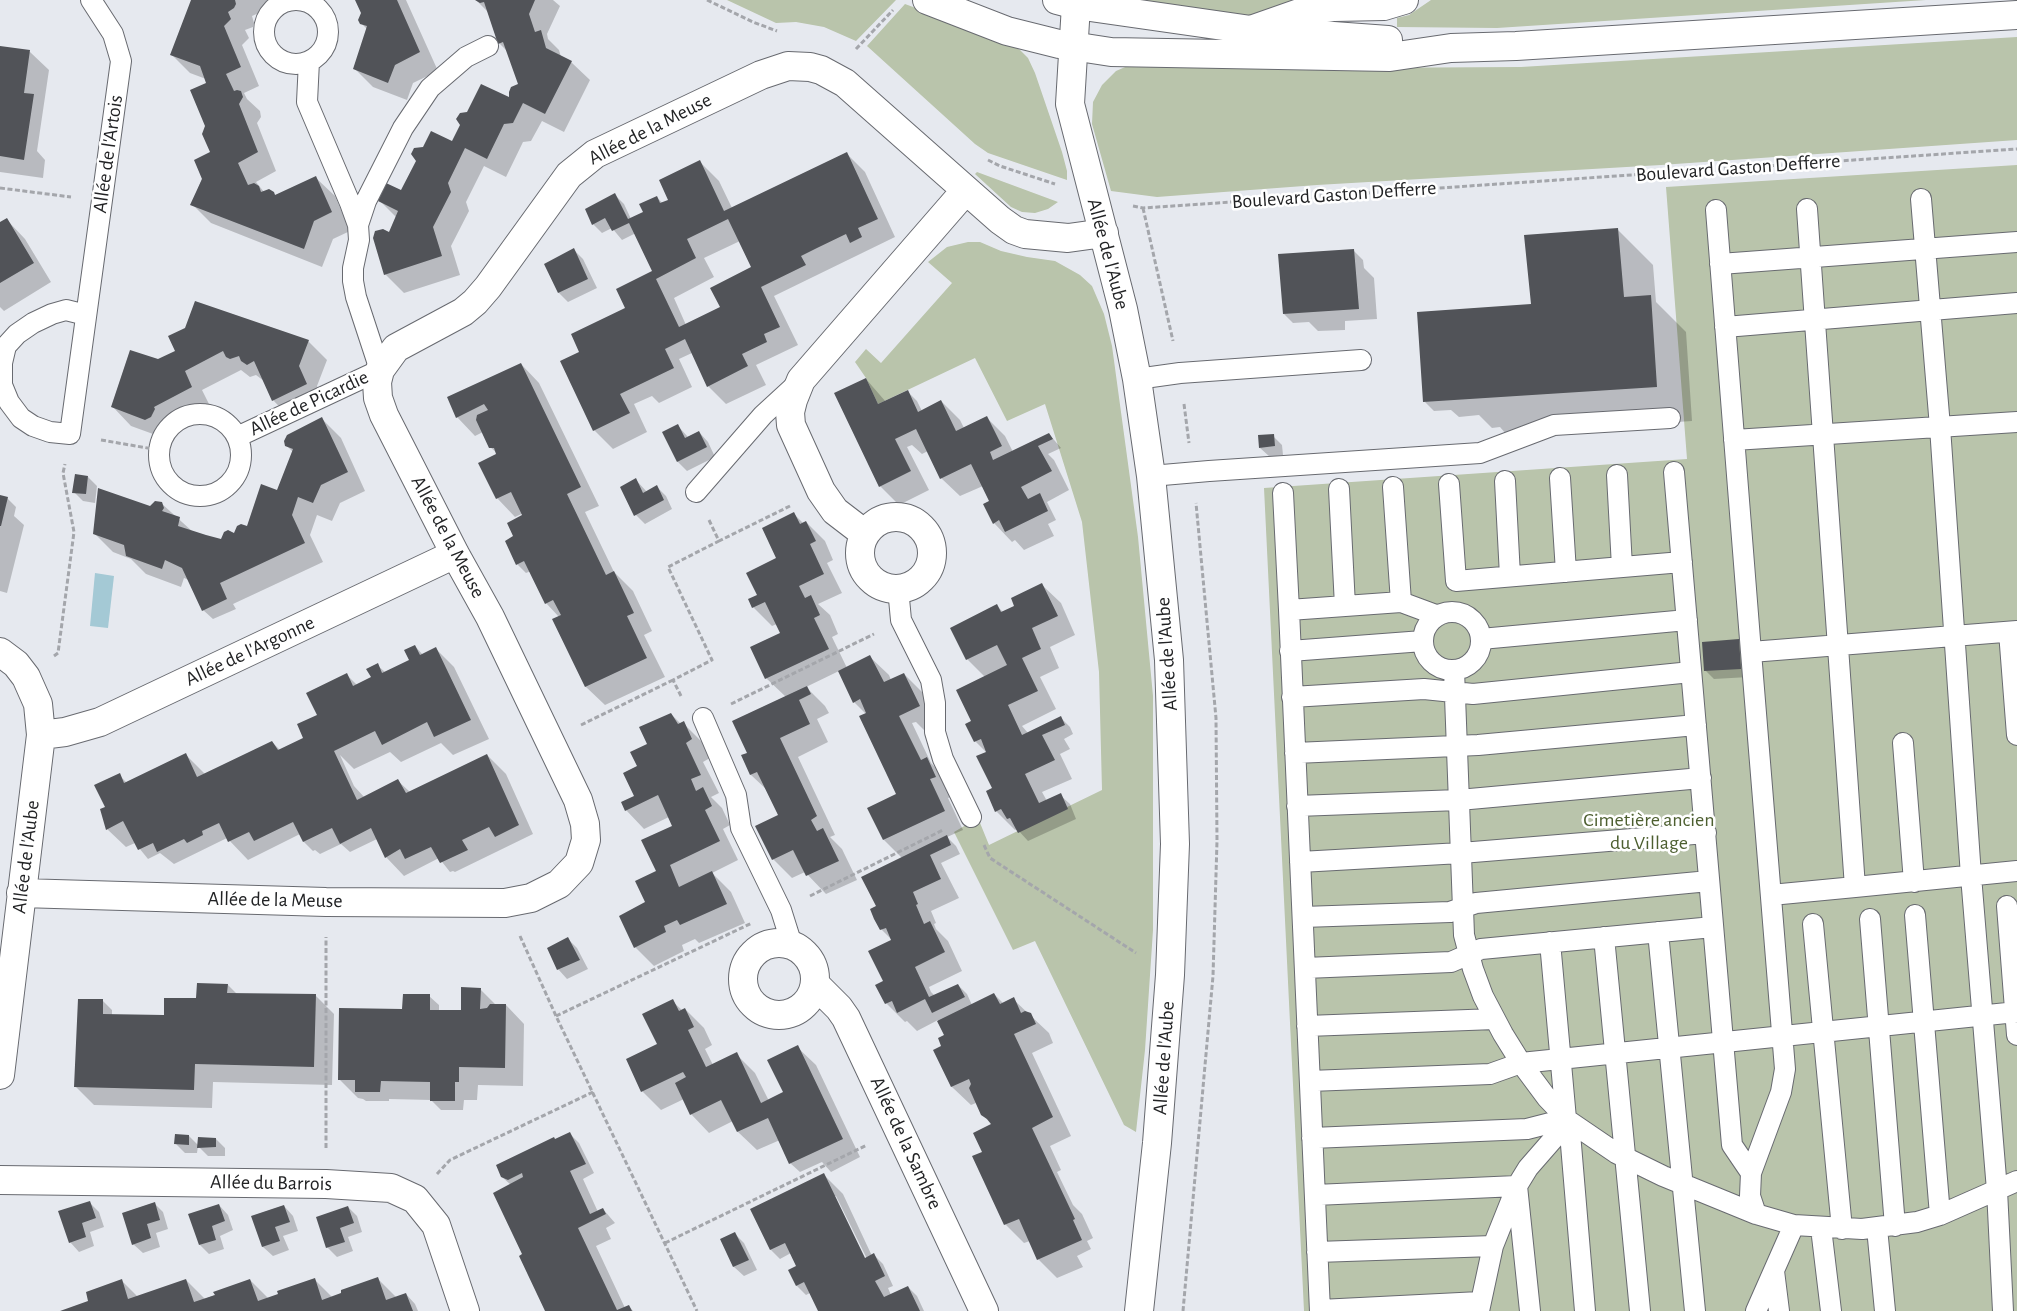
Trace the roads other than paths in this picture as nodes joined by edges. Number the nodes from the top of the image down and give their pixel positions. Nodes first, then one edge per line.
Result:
1 (91, 0) edge
2 (927, 0) edge
3 (1404, 0) edge
4 (1067, 2) edge
5 (2017, 16) edge
6 (1250, 30) junction
7 (488, 46) dead end
8 (1072, 46) junction
9 (1451, 48) junction
10 (309, 62) dead end
11 (966, 190) junction
12 (1921, 199) dead end
13 (1807, 209) dead end
14 (1716, 210) dead end
15 (358, 225) junction
16 (1104, 233) junction
17 (2017, 242) edge
18 (1925, 248) junction
19 (1810, 257) junction
20 (1720, 264) junction
21 (2017, 303) edge
22 (1930, 310) junction
23 (86, 315) junction
24 (1815, 320) junction
25 (1725, 327) junction
26 (1361, 360) dead end
27 (380, 370) junction
28 (1138, 379) junction
29 (801, 380) junction
30 (1670, 418) dead end
31 (2017, 422) edge
32 (1940, 427) junction
33 (1823, 434) junction
34 (237, 437) junction
35 (1734, 440) junction
36 (1674, 472) dead end
37 (1616, 475) dead end
38 (1151, 476) junction
39 (1560, 478) dead end
40 (1505, 481) dead end
41 (1449, 484) dead end
42 (1393, 487) dead end
43 (1339, 489) dead end
44 (696, 492) road end
45 (1283, 492) dead end
46 (865, 534) junction
47 (455, 554) junction
48 (1682, 562) junction
49 (1622, 567) junction
50 (1566, 572) junction
51 (1510, 576) junction
52 (1456, 581) junction
53 (898, 588) junction
54 (1401, 602) junction
55 (1345, 606) junction
56 (1289, 610) junction
57 (1443, 613) junction
58 (1687, 620) junction
59 (2013, 631) edge
60 (1954, 636) junction
61 (1481, 639) junction
62 (1423, 641) junction
63 (1839, 645) junction
64 (1290, 651) junction
65 (0, 652) edge
66 (1752, 652) junction
67 (1454, 670) junction
68 (1692, 672) junction
69 (1456, 692) junction
70 (1292, 697) junction
71 (703, 718) road end
72 (1696, 724) junction
73 (41, 735) junction
74 (2017, 735) edge
75 (1903, 743) dead end
76 (1457, 746) junction
77 (1295, 752) junction
78 (1701, 778) junction
79 (1460, 800) junction
80 (1297, 806) junction
81 (971, 817) road end
82 (1706, 833) junction
83 (1461, 853) junction
84 (1300, 862) junction
85 (2017, 871) edge
86 (1971, 876) junction
87 (1709, 880) junction
88 (1914, 882) junction
89 (1855, 887) junction
90 (21, 893) junction
91 (1771, 895) junction
92 (2007, 906) dead end
93 (1463, 907) junction
94 (1916, 915) dead end
95 (1302, 917) junction
96 (1870, 919) dead end
97 (1813, 924) dead end
98 (1713, 927) junction
99 (1658, 932) junction
100 (1604, 938) junction
101 (1550, 942) junction
102 (792, 945) junction
103 (2014, 948) edge
104 (1469, 954) junction
105 (1305, 968) junction
106 (815, 984) junction
107 (2016, 1012) edge
108 (1982, 1015) junction
109 (1495, 1019) junction
110 (1924, 1021) junction
111 (1307, 1026) junction
112 (1878, 1026) junction
113 (1823, 1031) junction
114 (1782, 1035) junction
115 (2017, 1036) edge
116 (1723, 1042) junction
117 (1669, 1047) junction
118 (1614, 1053) junction
119 (1561, 1058) junction
120 (1521, 1063) junction
121 (0, 1070) edge
122 (1310, 1081) junction
123 (1567, 1120) junction
124 (1312, 1138) junction
125 (1625, 1157) junction
126 (1751, 1173) junction
127 (0, 1180) edge
128 (2017, 1181) edge
129 (1683, 1185) junction
130 (1517, 1186) junction
131 (1997, 1190) junction
132 (1315, 1195) junction
133 (1756, 1214) junction
134 (1940, 1215) junction
135 (1794, 1226) junction
136 (1886, 1227) junction
137 (1821, 1228) junction
138 (1842, 1229) junction
139 (1493, 1246) junction
140 (1317, 1252) junction
141 (1774, 1270) junction
142 (1479, 1306) edge
143 (1415, 1308) edge
144 (1320, 1310) edge
145 (1358, 1310) edge
146 (465, 1311) edge
147 (984, 1311) edge
148 (1139, 1311) edge
149 (1530, 1311) edge
150 (1585, 1311) edge
151 (1640, 1311) edge
152 (1695, 1311) edge
153 (1756, 1311) edge
154 (1779, 1311) edge
155 (1830, 1311) edge
156 (1886, 1311) edge
157 (2003, 1311) edge

1 - 23 lane, Allée de l'Artois
2 - 8 street
3 - 6 street
4 - 6 street
4 - 8 street, Allée de l'Aube
5 - 9 street
6 - 9 street
7 - 15 lane
8 - 9 street
8 - 16 street, Allée de l'Aube
10 - 15 lane
11 - 16 street, Allée de la Meuse
11 - 27 street, Allée de la Meuse
11 - 29 street
12 - 18 lane
13 - 19 lane
14 - 20 lane
15 - 27 lane
16 - 28 street, Allée de l'Aube
17 - 18 lane
18 - 19 lane
18 - 22 lane
19 - 20 lane
19 - 24 lane
20 - 25 lane
21 - 22 lane
22 - 24 lane
22 - 32 lane
23 - 23 lane, Allée de l'Artois
24 - 25 lane
24 - 33 lane
25 - 35 lane
26 - 28 lane
27 - 34 lane, Allée de Picardie
27 - 47 street, Allée de la Meuse
28 - 38 street, Allée de l'Aube
29 - 44 lane
29 - 46 street
30 - 38 lane
31 - 32 lane
32 - 33 lane
32 - 60 lane
33 - 35 lane
33 - 63 lane
34 - 34 lane, Allée de Picardie
35 - 66 lane
36 - 48 lane
37 - 49 lane
38 - 148 street, Allée de l'Aube
39 - 50 lane
40 - 51 lane
41 - 52 lane
42 - 54 lane
43 - 55 lane
45 - 56 lane
46 - 53 street
46 - 53 street
47 - 73 street, Allée de l'Argonne
47 - 90 street, Allée de la Meuse
48 - 49 lane
48 - 58 lane
49 - 50 lane
50 - 51 lane
51 - 52 lane
52 - 57 lane
53 - 81 lane
54 - 55 lane
54 - 57 lane
55 - 56 lane
56 - 64 lane
57 - 61 lane
57 - 62 lane
58 - 61 lane
58 - 68 lane
59 - 60 lane
59 - 74 lane
60 - 63 lane
60 - 86 lane
61 - 67 lane
62 - 64 lane
62 - 67 lane
63 - 66 lane
63 - 89 lane
64 - 70 lane
65 - 73 street, Allée de l'Aube
66 - 91 lane
67 - 69 lane
68 - 69 lane
68 - 72 lane
69 - 70 lane
69 - 76 lane
70 - 77 lane
71 - 102 lane
72 - 76 lane
72 - 78 lane
73 - 90 street, Allée de l'Aube
75 - 88 lane
76 - 77 lane
76 - 79 lane
77 - 80 lane
78 - 79 lane
78 - 82 lane
79 - 80 lane
79 - 83 lane
80 - 84 lane
82 - 83 lane
82 - 87 lane
83 - 84 lane
83 - 93 lane
84 - 95 lane
85 - 86 lane
86 - 88 lane
86 - 108 lane
87 - 93 lane
87 - 98 lane
88 - 89 lane
89 - 91 lane
90 - 121 street, Allée de l'Aube
91 - 114 lane
92 - 103 lane
93 - 95 lane
93 - 104 lane
94 - 110 lane
95 - 105 lane
96 - 112 lane
97 - 113 lane
98 - 99 lane
98 - 116 lane
99 - 100 lane
99 - 117 lane
100 - 101 lane
100 - 118 lane
101 - 104 lane
101 - 119 lane
102 - 106 street
102 - 106 street
103 - 107 lane
104 - 105 lane
104 - 109 lane
105 - 111 lane
106 - 147 street, Allée de la Sambre
107 - 108 lane
107 - 115 lane
108 - 110 lane
108 - 131 lane
109 - 111 lane
109 - 120 lane
110 - 112 lane
110 - 134 lane
111 - 122 lane
112 - 113 lane
112 - 136 lane
113 - 114 lane
113 - 138 lane
114 - 116 lane
114 - 126 lane
116 - 117 lane
116 - 126 lane
117 - 118 lane
117 - 129 lane
118 - 119 lane
118 - 125 lane
119 - 120 lane
119 - 123 lane
120 - 122 lane
120 - 123 lane
122 - 124 lane
123 - 124 lane
123 - 125 lane
123 - 130 lane
123 - 150 lane
124 - 132 lane
125 - 129 lane
125 - 151 lane
126 - 133 lane
127 - 146 street, Allée du Barrois
128 - 131 lane
129 - 133 lane
129 - 152 lane
130 - 132 lane
130 - 139 lane
130 - 149 lane
131 - 134 lane
131 - 157 lane
132 - 140 lane
133 - 135 lane
134 - 136 lane
135 - 137 lane
135 - 141 lane
136 - 138 lane
136 - 156 lane
137 - 138 lane
137 - 155 lane
139 - 140 lane
139 - 142 lane
140 - 144 lane
141 - 153 lane
141 - 154 lane
142 - 143 lane
143 - 145 lane
144 - 145 lane

